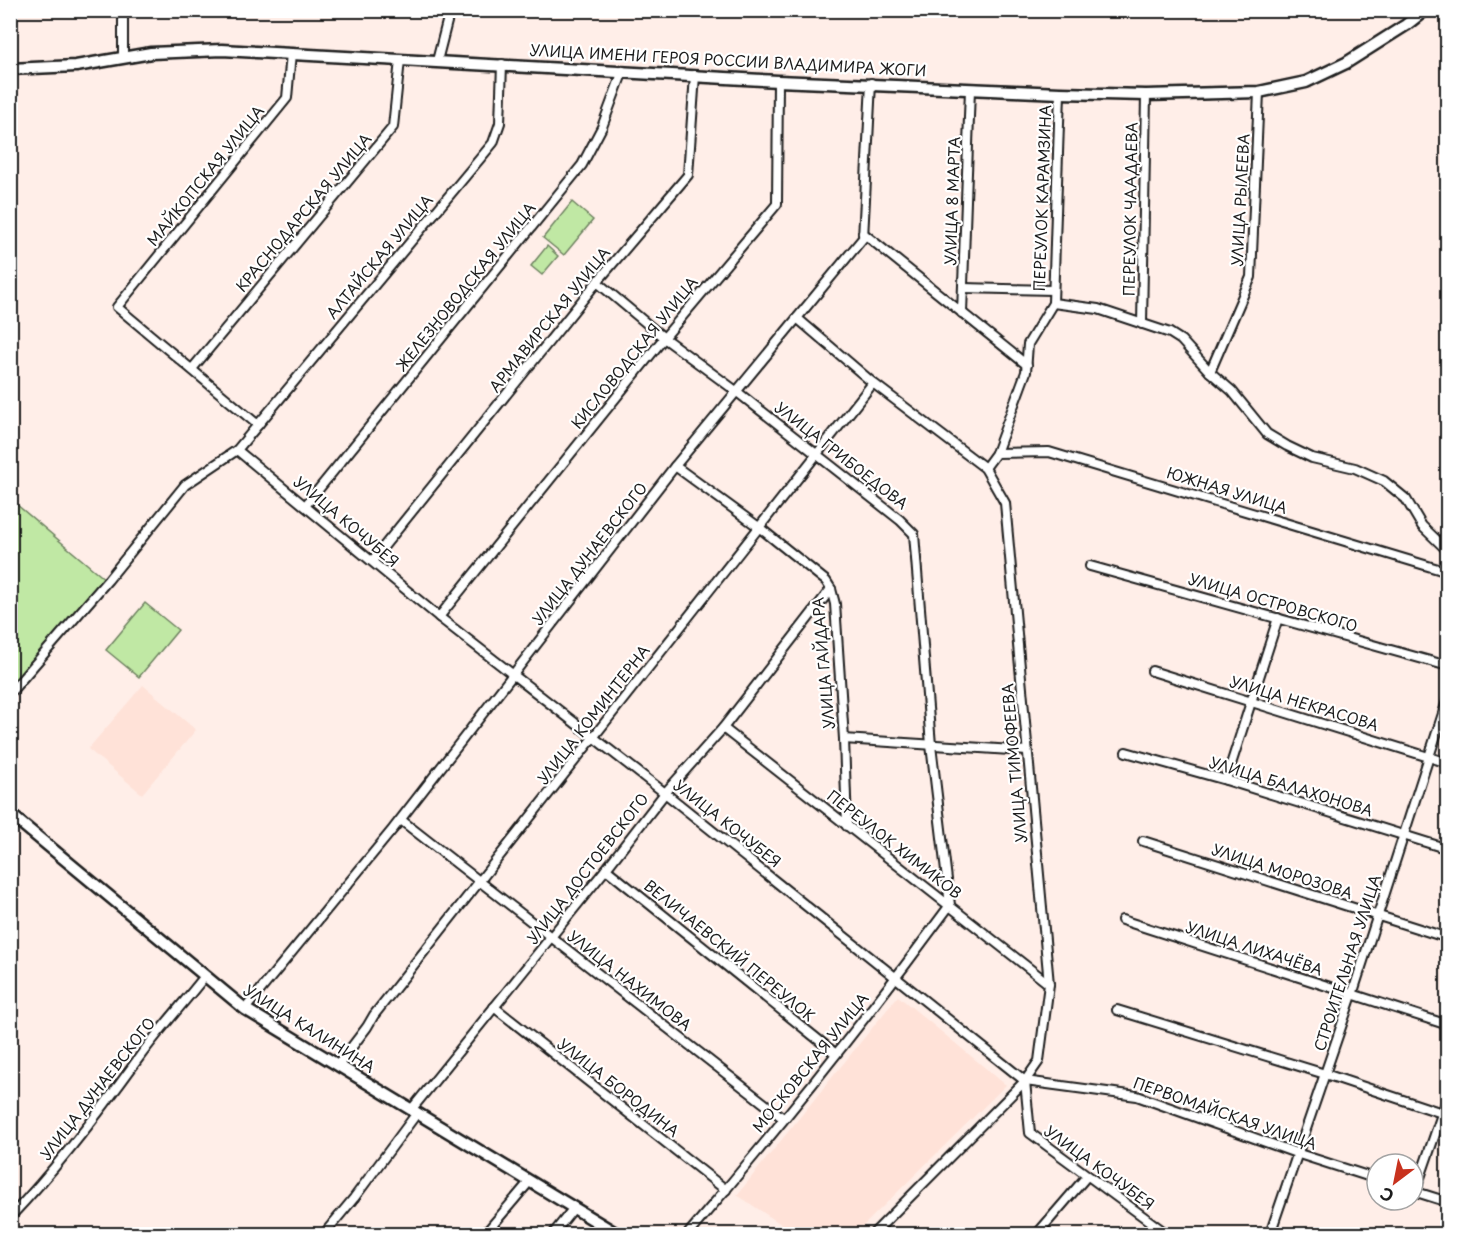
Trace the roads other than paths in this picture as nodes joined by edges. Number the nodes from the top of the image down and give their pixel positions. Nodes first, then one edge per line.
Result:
1 (123, 10) edge
2 (450, 10) edge
3 (1425, 10) edge
4 (291, 53) junction
5 (123, 57) junction
6 (400, 60) junction
7 (437, 61) junction
8 (502, 64) junction
9 (10, 69) edge
10 (622, 71) junction
11 (695, 75) junction
12 (778, 81) junction
13 (871, 83) junction
14 (970, 89) junction
15 (1259, 92) junction
16 (1060, 93) junction
17 (1146, 95) junction
18 (863, 233) junction
19 (597, 282) junction
20 (963, 288) junction
21 (1053, 290) junction
22 (1053, 303) junction
23 (962, 313) junction
24 (797, 318) junction
25 (1142, 324) junction
26 (664, 338) junction
27 (1027, 365) junction
28 (192, 369) junction
29 (1210, 372) junction
30 (873, 383) junction
31 (736, 391) junction
32 (258, 425) junction
33 (237, 450) junction
34 (996, 453) junction
35 (815, 455) junction
36 (675, 466) junction
37 (985, 468) junction
38 (305, 506) junction
39 (760, 528) junction
40 (1448, 551) edge
41 (372, 561) junction
42 (1090, 566) dead end
43 (1448, 572) edge
44 (831, 589) junction
45 (439, 617) junction
46 (1278, 618) junction
47 (1448, 666) edge
48 (1152, 671) dead end
49 (513, 676) junction
50 (10, 693) edge
51 (1448, 698) edge
52 (1251, 702) junction
53 (723, 728) junction
54 (593, 737) junction
55 (844, 740) junction
56 (932, 745) junction
57 (1027, 751) junction
58 (1126, 752) dead end
59 (1428, 757) junction
60 (1448, 763) edge
61 (1226, 780) junction
62 (665, 793) junction
63 (10, 814) edge
64 (400, 820) junction
65 (847, 826) junction
66 (1404, 836) junction
67 (1143, 841) dead end
68 (1448, 849) edge
69 (606, 869) junction
70 (480, 881) junction
71 (950, 905) junction
72 (1378, 916) junction
73 (1122, 920) dead end
74 (551, 937) junction
75 (1448, 938) edge
76 (205, 976) junction
77 (897, 977) junction
78 (1049, 984) junction
79 (1352, 995) junction
80 (494, 1007) junction
81 (245, 1009) junction
82 (1117, 1010) dead end
83 (1448, 1025) edge
84 (836, 1054) junction
85 (338, 1065) junction
86 (1325, 1074) junction
87 (1025, 1081) junction
88 (1448, 1097) edge
89 (414, 1111) junction
90 (1442, 1113) junction
91 (783, 1118) junction
92 (1299, 1154) junction
93 (1425, 1160) edge
94 (1365, 1175) edge
95 (1087, 1176) junction
96 (529, 1182) junction
97 (726, 1190) junction
98 (1425, 1195) edge
99 (1448, 1202) edge
100 (573, 1209) junction
101 (10, 1217) edge
102 (324, 1234) edge
103 (485, 1234) edge
104 (553, 1234) edge
105 (616, 1234) edge
106 (688, 1234) edge
107 (873, 1234) edge
108 (1037, 1234) edge
109 (1167, 1234) edge
110 (1270, 1234) edge

1 - 5 street
2 - 7 street
3 - 15 main road, УЛИЦА ИМЕНИ ГЕРОЯ РОССИИ ВЛАДИМИРА ЖОГИ
4 - 5 main road, УЛИЦА ИМЕНИ ГЕРОЯ РОССИИ ВЛАДИМИРА ЖОГИ
4 - 6 main road, УЛИЦА ИМЕНИ ГЕРОЯ РОССИИ ВЛАДИМИРА ЖОГИ
4 - 28 street, МАЙКОПСКАЯ УЛИЦА
5 - 9 main road, УЛИЦА ИМЕНИ ГЕРОЯ РОССИИ ВЛАДИМИРА ЖОГИ
6 - 7 main road, УЛИЦА ИМЕНИ ГЕРОЯ РОССИИ ВЛАДИМИРА ЖОГИ
6 - 28 street, КРАСНОДАРСКАЯ УЛИЦА
7 - 8 main road, УЛИЦА ИМЕНИ ГЕРОЯ РОССИИ ВЛАДИМИРА ЖОГИ
8 - 10 main road, УЛИЦА ИМЕНИ ГЕРОЯ РОССИИ ВЛАДИМИРА ЖОГИ
8 - 32 street, АЛТАЙСКАЯ УЛИЦА
10 - 11 main road, УЛИЦА ИМЕНИ ГЕРОЯ РОССИИ ВЛАДИМИРА ЖОГИ
10 - 38 street, ЖЕЛЕЗНОВОДСКАЯ УЛИЦА
11 - 12 main road, УЛИЦА ИМЕНИ ГЕРОЯ РОССИИ ВЛАДИМИРА ЖОГИ
11 - 19 street, АРМАВИРСКАЯ УЛИЦА
12 - 13 main road, УЛИЦА ИМЕНИ ГЕРОЯ РОССИИ ВЛАДИМИРА ЖОГИ
12 - 26 street, КИСЛОВОДСКАЯ УЛИЦА
13 - 14 main road, УЛИЦА ИМЕНИ ГЕРОЯ РОССИИ ВЛАДИМИРА ЖОГИ
13 - 18 street
14 - 16 main road, УЛИЦА ИМЕНИ ГЕРОЯ РОССИИ ВЛАДИМИРА ЖОГИ
14 - 20 street, УЛИЦА 8 МАРТА
15 - 17 main road, УЛИЦА ИМЕНИ ГЕРОЯ РОССИИ ВЛАДИМИРА ЖОГИ
15 - 29 street, УЛИЦА РЫЛЕЕВА
16 - 17 main road, УЛИЦА ИМЕНИ ГЕРОЯ РОССИИ ВЛАДИМИРА ЖОГИ
16 - 21 street, ПЕРЕУЛОК КАРАМЗИНА
17 - 25 street, ПЕРЕУЛОК ЧААДАЕВА
18 - 23 street
18 - 24 street, УЛИЦА ДУНАЕВСКОГО
19 - 26 street, УЛИЦА ГРИБОЕДОВА
19 - 41 street, АРМАВИРСКАЯ УЛИЦА
20 - 21 street
20 - 23 street, УЛИЦА 8 МАРТА
21 - 22 street, ПЕРЕУЛОК КАРАМЗИНА
22 - 25 street
22 - 27 street, ПЕРЕУЛОК КАРАМЗИНА
23 - 27 street
24 - 30 street, УЛИЦА ТИМОФЕЕВА
24 - 31 street, УЛИЦА ДУНАЕВСКОГО
25 - 29 street
26 - 31 street, УЛИЦА ГРИБОЕДОВА
26 - 45 street, КИСЛОВОДСКАЯ УЛИЦА
27 - 34 street, ПЕРЕУЛОК КАРАМЗИНА
28 - 32 street
29 - 40 street
30 - 35 street, УЛИЦА КОМИНТЕРНА
30 - 37 street, УЛИЦА ТИМОФЕЕВА
31 - 35 street, УЛИЦА ГРИБОЕДОВА
31 - 36 street, УЛИЦА ДУНАЕВСКОГО
32 - 33 street, АЛТАЙСКАЯ УЛИЦА
33 - 38 street, УЛИЦА КОЧУБЕЯ
33 - 50 street, АЛТАЙСКАЯ УЛИЦА
34 - 37 street, ПЕРЕУЛОК КАРАМЗИНА
34 - 43 street, ЮЖНАЯ УЛИЦА
35 - 39 street, УЛИЦА КОМИНТЕРНА
35 - 56 street, УЛИЦА ГРИБОЕДОВА
36 - 39 street, УЛИЦА ГАЙДАРА
36 - 49 street, УЛИЦА ДУНАЕВСКОГО
37 - 57 street, УЛИЦА ТИМОФЕЕВА
38 - 41 street, УЛИЦА КОЧУБЕЯ
39 - 44 street, УЛИЦА ГАЙДАРА
39 - 54 street, УЛИЦА КОМИНТЕРНА
41 - 45 street, УЛИЦА КОЧУБЕЯ
42 - 46 street, УЛИЦА ОСТРОВСКОГО
44 - 53 street, УЛИЦА ДОСТОЕВСКОГО
44 - 55 street, УЛИЦА ГАЙДАРА
45 - 49 street, УЛИЦА КОЧУБЕЯ
46 - 47 street, УЛИЦА ОСТРОВСКОГО
46 - 52 street
48 - 52 street, УЛИЦА НЕКРАСОВА
49 - 54 street, УЛИЦА КОЧУБЕЯ
49 - 64 street, УЛИЦА ДУНАЕВСКОГО
51 - 59 street, СТРОИТЕЛЬНАЯ УЛИЦА
52 - 59 street, УЛИЦА НЕКРАСОВА
52 - 61 street
53 - 62 street, УЛИЦА ДОСТОЕВСКОГО
53 - 65 street, ПЕРЕУЛОК ХИМИКОВ
54 - 62 street, УЛИЦА КОЧУБЕЯ
54 - 70 street, УЛИЦА КОМИНТЕРНА
55 - 56 street
55 - 65 street, УЛИЦА ГАЙДАРА
56 - 57 street
56 - 71 street, УЛИЦА ГРИБОЕДОВА
57 - 78 street, УЛИЦА ТИМОФЕЕВА
58 - 61 street, УЛИЦА БАЛАХОНОВА
59 - 60 street, УЛИЦА НЕКРАСОВА
59 - 66 street, СТРОИТЕЛЬНАЯ УЛИЦА
61 - 66 street, УЛИЦА БАЛАХОНОВА
62 - 69 street, УЛИЦА ДОСТОЕВСКОГО
62 - 77 street, УЛИЦА КОЧУБЕЯ
63 - 76 main road, УЛИЦА КАЛИНИНА
64 - 70 street, УЛИЦА НАХИМОВА
64 - 81 street, УЛИЦА ДУНАЕВСКОГО
65 - 71 street, ПЕРЕУЛОК ХИМИКОВ
66 - 68 street, УЛИЦА БАЛАХОНОВА
66 - 72 street, СТРОИТЕЛЬНАЯ УЛИЦА
67 - 72 street, УЛИЦА МОРОЗОВА
69 - 74 street, УЛИЦА ДОСТОЕВСКОГО
69 - 84 street, ВЕЛИЧАЕВСКИЙ ПЕРЕУЛОК
70 - 74 street, УЛИЦА НАХИМОВА
70 - 85 street, УЛИЦА КОМИНТЕРНА
71 - 77 street, МОСКОВСКАЯ УЛИЦА
71 - 78 street, ПЕРЕУЛОК ХИМИКОВ
72 - 75 street, УЛИЦА МОРОЗОВА
72 - 79 street, СТРОИТЕЛЬНАЯ УЛИЦА
73 - 79 street, УЛИЦА ЛИХАЧЁВА
74 - 80 street, УЛИЦА ДОСТОЕВСКОГО
74 - 91 street, УЛИЦА НАХИМОВА
76 - 81 main road, УЛИЦА КАЛИНИНА
76 - 101 street, УЛИЦА ДУНАЕВСКОГО
77 - 84 street, МОСКОВСКАЯ УЛИЦА
77 - 87 street, УЛИЦА КОЧУБЕЯ
78 - 87 street, УЛИЦА ТИМОФЕЕВА
79 - 83 street, УЛИЦА ЛИХАЧЁВА
79 - 86 street, СТРОИТЕЛЬНАЯ УЛИЦА
80 - 89 street, УЛИЦА ДОСТОЕВСКОГО
80 - 97 street, УЛИЦА БОРОДИНА
81 - 85 main road, УЛИЦА КАЛИНИНА
82 - 86 street
84 - 91 street, МОСКОВСКАЯ УЛИЦА
85 - 89 main road, УЛИЦА КАЛИНИНА
86 - 90 street
86 - 92 street, СТРОИТЕЛЬНАЯ УЛИЦА
87 - 92 street, ПЕРВОМАЙСКАЯ УЛИЦА
87 - 95 street, УЛИЦА КОЧУБЕЯ
87 - 107 street, УЛИЦА ТИМОФЕЕВА
88 - 90 street
89 - 96 main road, УЛИЦА КАЛИНИНА
89 - 102 street, УЛИЦА ДОСТОЕВСКОГО
90 - 93 street
91 - 97 street, МОСКОВСКАЯ УЛИЦА
92 - 94 street, ПЕРВОМАЙСКАЯ УЛИЦА
92 - 110 street, СТРОИТЕЛЬНАЯ УЛИЦА
95 - 108 street
95 - 109 street, УЛИЦА КОЧУБЕЯ
96 - 100 main road, УЛИЦА КАЛИНИНА
96 - 103 street
97 - 106 street, МОСКОВСКАЯ УЛИЦА
98 - 99 street
100 - 104 street
100 - 105 main road, УЛИЦА КАЛИНИНА

